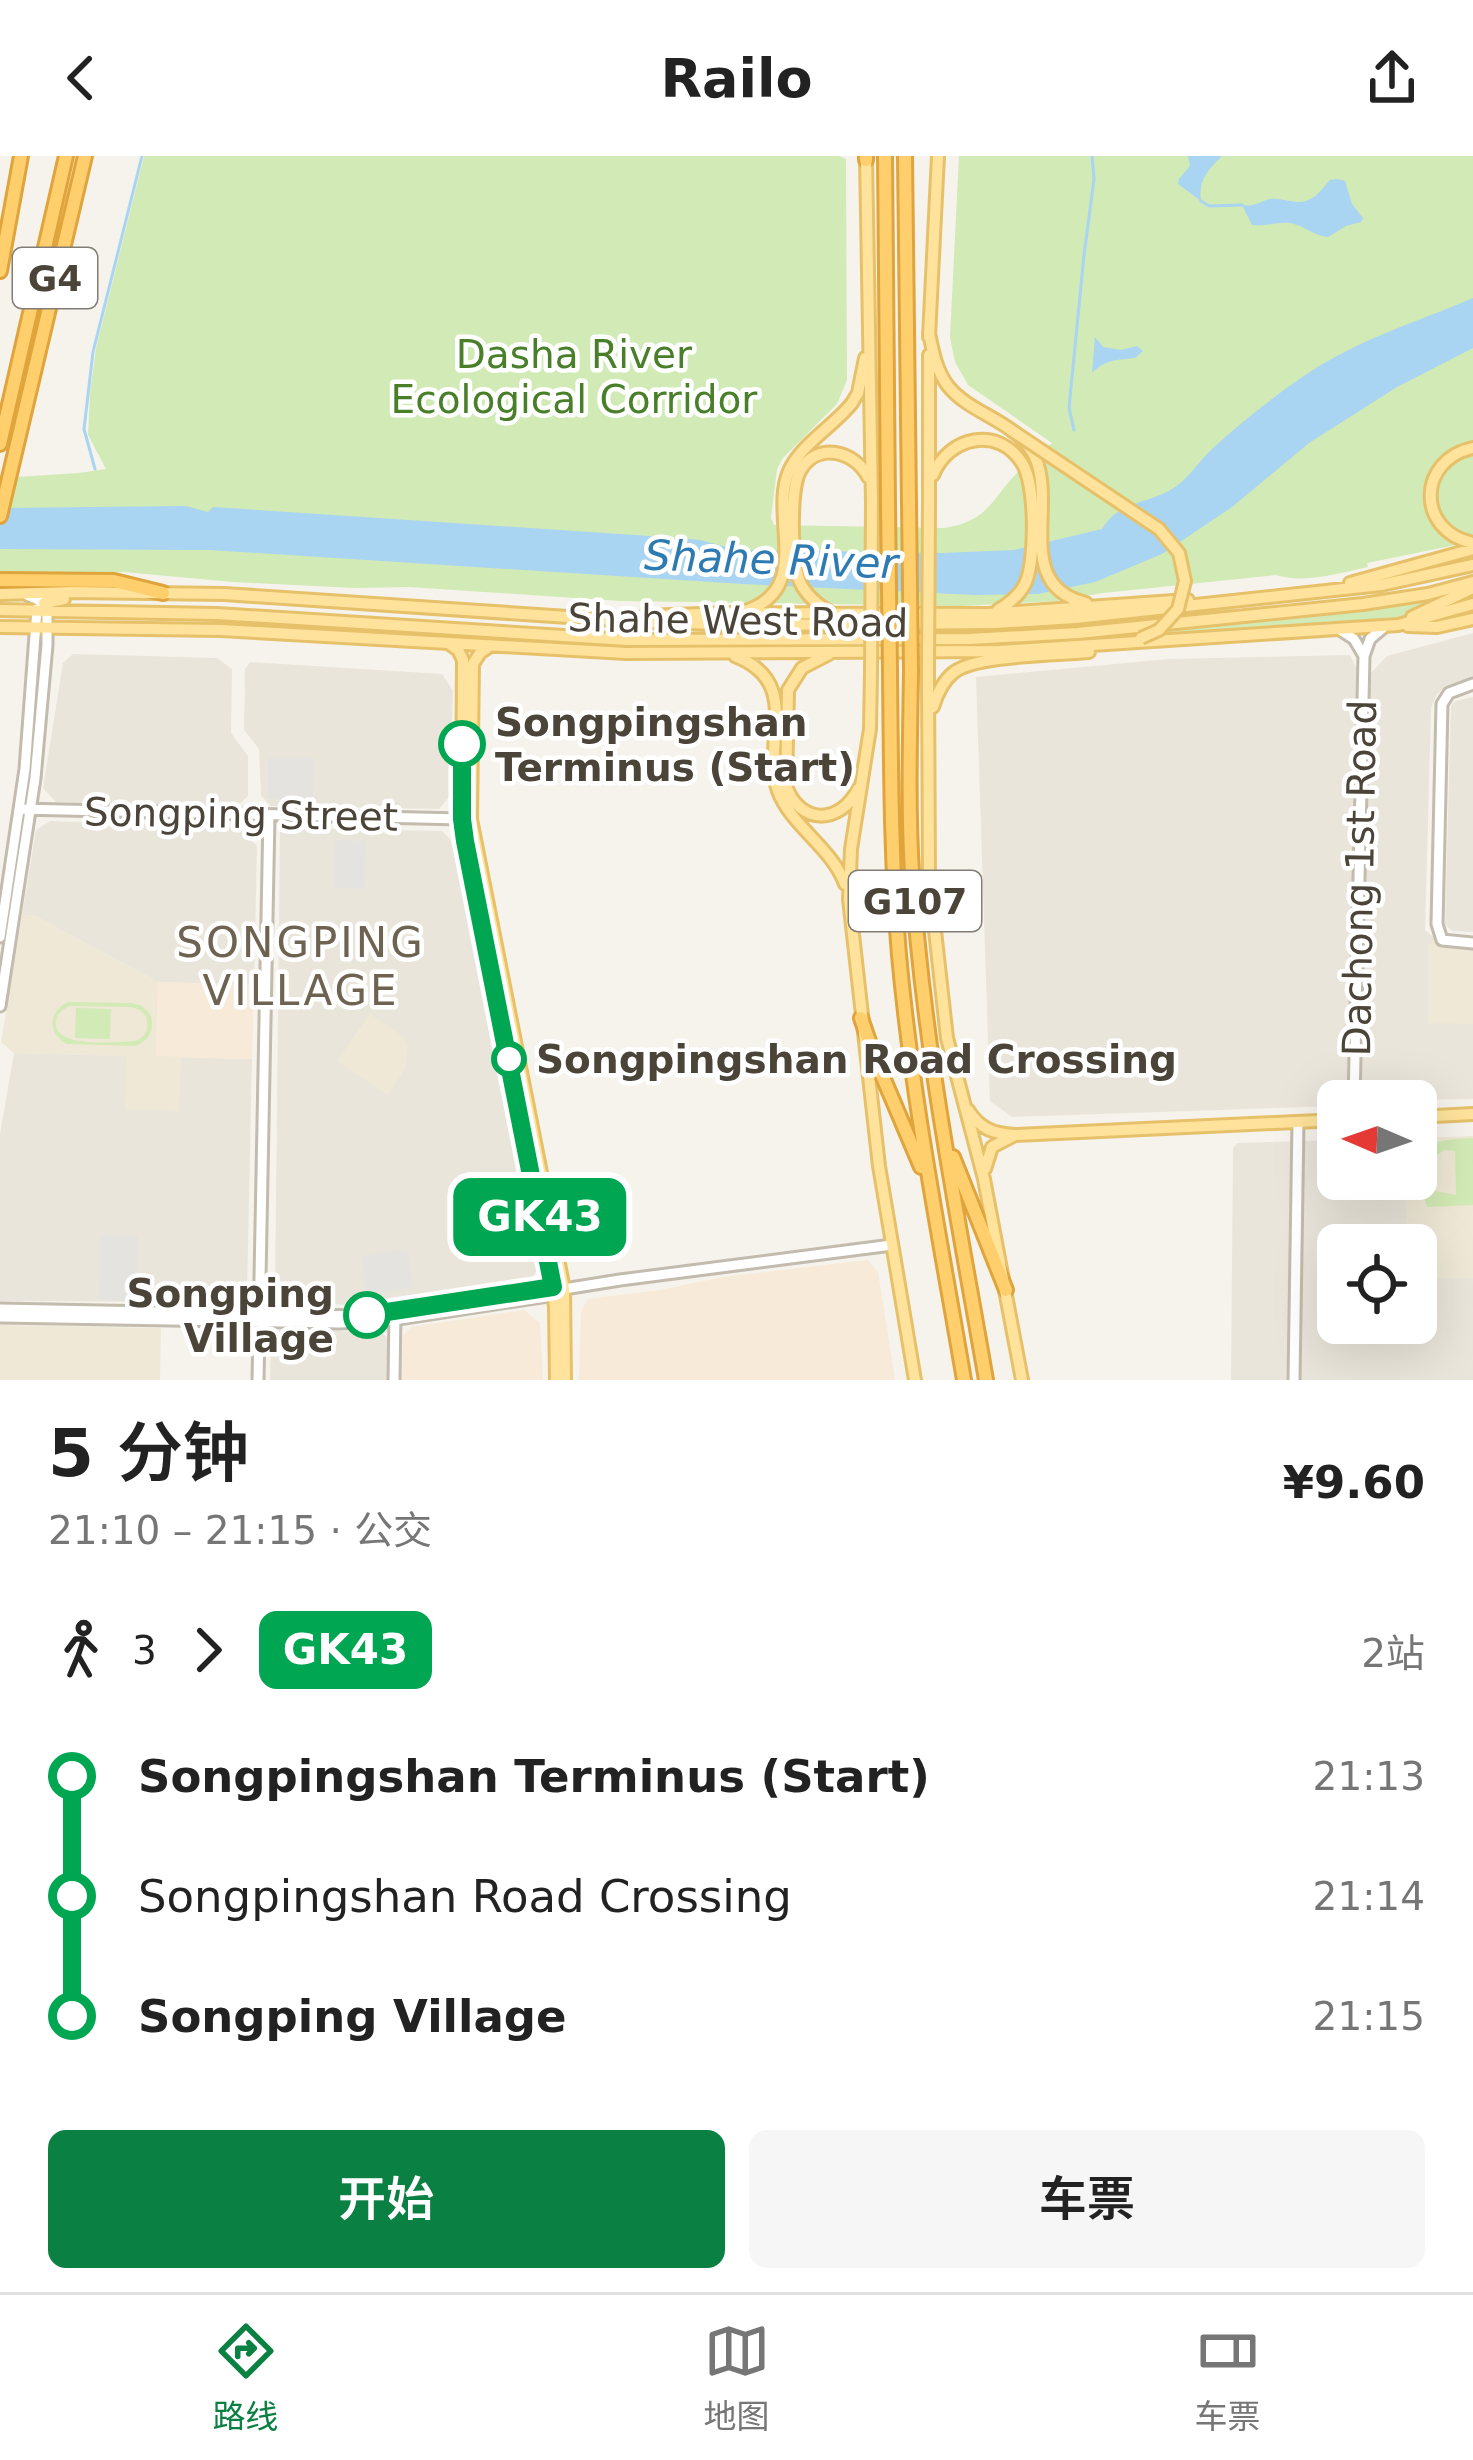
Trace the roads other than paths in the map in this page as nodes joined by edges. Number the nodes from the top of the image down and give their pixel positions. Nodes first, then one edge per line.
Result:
1 (18, 156) edge
2 (66, 156) edge
3 (85, 156) edge
4 (885, 156) edge
5 (905, 156) edge
6 (938, 156) edge
7 (866, 157) edge
8 (0, 225) edge
9 (0, 271) edge
10 (929, 333) junction
11 (870, 334) junction
12 (1011, 430) junction
13 (0, 444) edge
14 (1473, 448) edge
15 (790, 490) junction
16 (929, 502) junction
17 (872, 503) junction
18 (0, 517) edge
19 (1473, 546) edge
20 (1473, 565) edge
21 (0, 580) edge
22 (1473, 585) edge
23 (1324, 591) junction
24 (139, 592) junction
25 (163, 593) junction
26 (0, 594) edge
27 (21, 594) junction
28 (1229, 601) junction
29 (352, 603) junction
30 (1473, 604) edge
31 (1100, 606) junction
32 (43, 608) junction
33 (0, 610) edge
34 (730, 613) junction
35 (987, 614) junction
36 (836, 615) junction
37 (273, 618) junction
38 (289, 618) junction
39 (1473, 619) edge
40 (604, 621) junction
41 (1393, 626) junction
42 (0, 627) edge
43 (42, 627) junction
44 (1338, 629) junction
45 (601, 638) junction
46 (380, 640) junction
47 (448, 643) junction
48 (1164, 643) junction
49 (493, 645) junction
50 (1105, 645) junction
51 (514, 646) junction
52 (721, 652) junction
53 (838, 652) junction
54 (1364, 656) junction
55 (1473, 684) edge
56 (781, 707) junction
57 (928, 728) junction
58 (864, 775) junction
59 (781, 780) junction
60 (25, 809) junction
61 (269, 815) junction
62 (462, 819) junction
63 (849, 899) junction
64 (0, 937) edge
65 (1473, 943) edge
66 (0, 1006) edge
67 (861, 1018) junction
68 (1354, 1080) edge
69 (961, 1097) junction
70 (1473, 1114) edge
71 (1437, 1116) edge
72 (1317, 1121) edge
73 (1298, 1122) junction
74 (942, 1128) junction
75 (1016, 1135) junction
76 (984, 1179) junction
77 (937, 1221) junction
78 (892, 1245) junction
79 (557, 1290) junction
80 (1006, 1290) junction
81 (0, 1313) edge
82 (395, 1316) junction
83 (259, 1318) junction
84 (258, 1380) edge
85 (394, 1380) edge
86 (556, 1380) edge
87 (566, 1380) edge
88 (915, 1380) edge
89 (964, 1380) edge
90 (986, 1380) edge
91 (1022, 1380) edge
92 (1294, 1380) edge

1 - 8 highway
1 - 9 highway
2 - 13 highway, G4
3 - 18 highway, G4
4 - 77 highway, G107, bridge
5 - 74 highway, G107, bridge
6 - 10 main road
7 - 11 main road
10 - 12 main road
10 - 16 main road
11 - 15 main road
11 - 17 main road
12 - 31 main road, bridge
12 - 50 main road, bridge
14 - 19 main road
15 - 17 main road
15 - 34 main road
15 - 36 main road
16 - 35 main road
16 - 57 main road, bridge
17 - 58 main road, bridge
19 - 23 main road
20 - 23 main road, Shahe West Road
21 - 25 highway
22 - 41 main road
22 - 45 main road, Shahe West Road
23 - 28 main road, Shahe West Road
24 - 25 main road, Shahe West Road
24 - 27 main road, Shahe West Road
24 - 32 main road
25 - 29 main road, Shahe West Road
26 - 27 main road, Shahe West Road
27 - 32 street
28 - 31 main road
28 - 40 main road, Shahe West Road
29 - 37 main road
29 - 40 main road, Shahe West Road
30 - 41 main road
31 - 35 main road
32 - 33 main road, Shahe West Road
32 - 37 main road, Shahe West Road
32 - 43 street
34 - 36 main road
34 - 40 main road
35 - 36 main road
37 - 38 main road, Shahe West Road
38 - 45 main road, Shahe West Road
38 - 46 main road
39 - 41 main road
41 - 44 main road
41 - 54 street, Dachong 1st Road
42 - 43 main road
43 - 46 main road
43 - 60 street
44 - 48 main road
44 - 54 street, Dachong 1st Road
45 - 51 main road
46 - 47 main road
47 - 49 main road
47 - 62 main road
48 - 50 main road
48 - 57 main road
49 - 51 main road
49 - 79 main road
50 - 53 main road
51 - 52 main road
52 - 53 main road
52 - 56 main road
53 - 56 main road
54 - 68 street, Dachong 1st Road
55 - 65 street
56 - 59 main road
57 - 69 main road
58 - 59 main road
58 - 63 main road
59 - 63 main road
60 - 61 street, Songping Street
60 - 64 street
60 - 66 street
61 - 62 street, Songping Street
61 - 83 street
62 - 79 main road
63 - 67 main road
67 - 77 highway
67 - 78 main road
69 - 75 main road
69 - 76 main road
70 - 71 main road
72 - 73 main road
73 - 75 main road
73 - 92 street
74 - 80 highway
74 - 90 highway, G107
75 - 76 main road
76 - 80 main road
77 - 89 highway, G107
78 - 79 street
78 - 88 main road
79 - 82 street
79 - 86 main road
79 - 87 main road
80 - 91 main road
81 - 83 street
82 - 83 street
82 - 85 street
83 - 84 street

